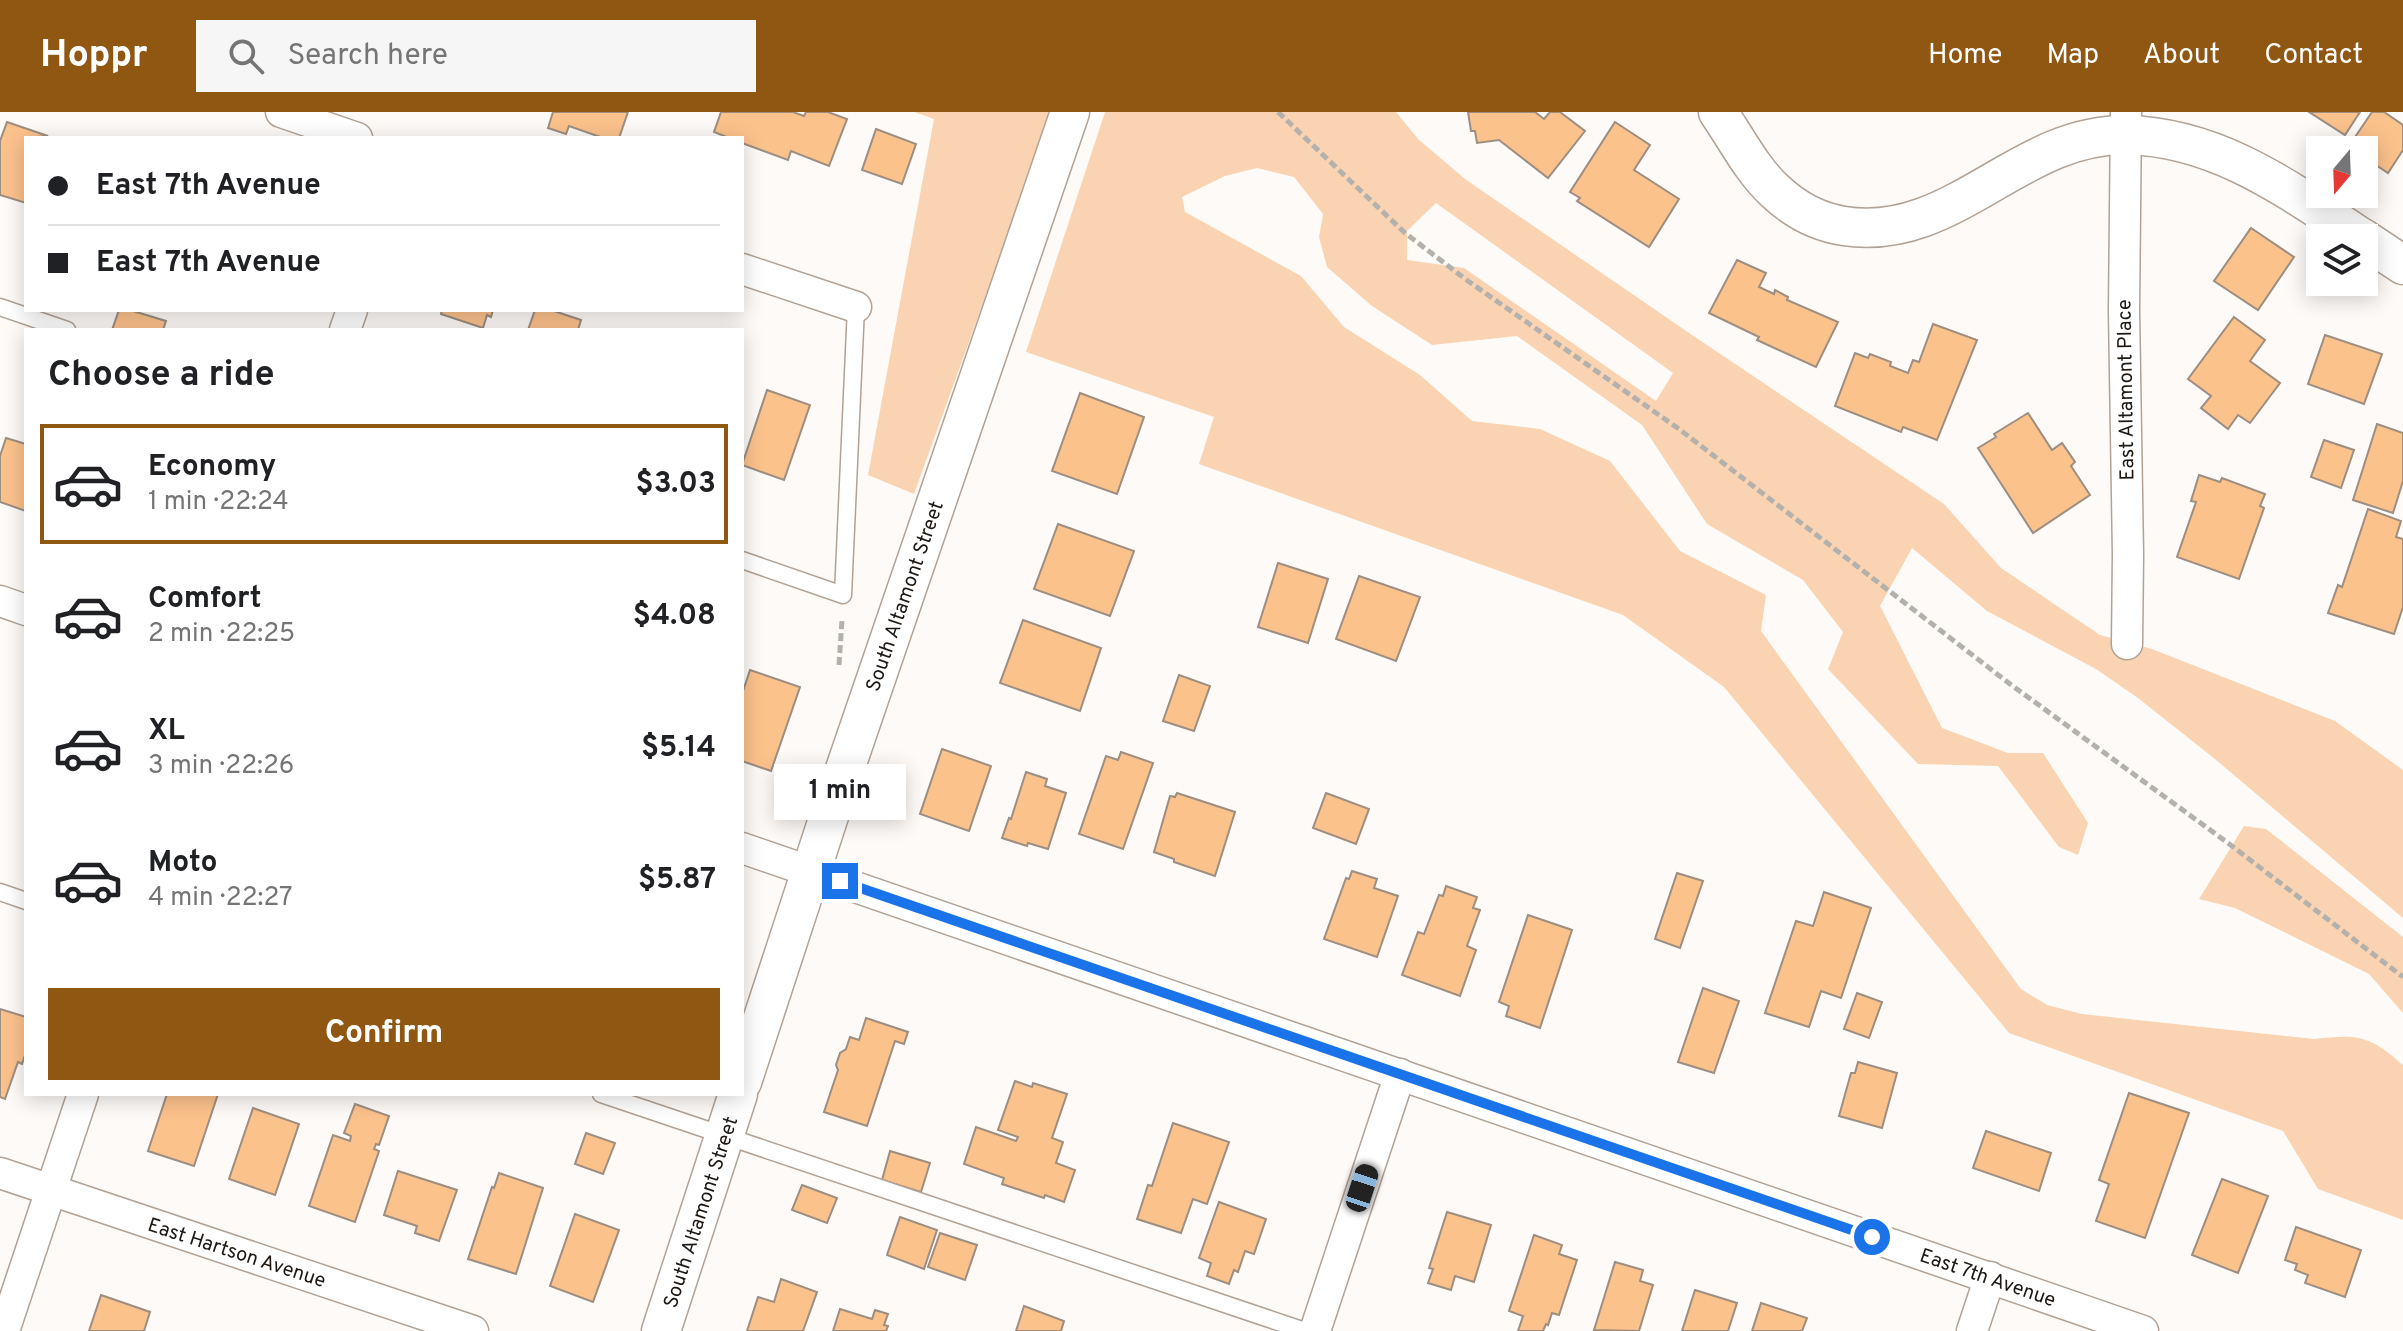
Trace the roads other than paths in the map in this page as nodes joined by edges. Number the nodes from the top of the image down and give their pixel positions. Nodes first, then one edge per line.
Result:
1 (281, 112) edge
2 (1070, 112) edge
3 (1718, 112) edge
4 (2125, 124) edge
5 (351, 136) edge
6 (2340, 224) edge
7 (2378, 249) edge
8 (2403, 265) edge
9 (744, 270) edge
10 (0, 307) edge
11 (856, 307) joint
12 (61, 328) edge
13 (744, 561) edge
14 (0, 601) edge
15 (24, 609) edge
16 (2127, 644) dead end
17 (744, 849) edge
18 (811, 871) junction
19 (0, 892) edge
20 (24, 900) edge
21 (1400, 1074) junction
22 (744, 1076) edge
23 (82, 1096) edge
24 (607, 1096) edge
25 (737, 1096) edge
26 (725, 1136) junction
27 (0, 1173) edge
28 (50, 1190) junction
29 (1990, 1277) junction
30 (4, 1331) edge
31 (473, 1331) edge
32 (661, 1331) edge
33 (1305, 1331) edge
34 (1315, 1331) edge
35 (1972, 1331) edge
36 (2143, 1331) edge

1 - 5 street
2 - 18 street, South Altamont Street
3 - 4 street
4 - 6 street
4 - 16 street, East Altamont Place
7 - 8 street
9 - 11 street
10 - 12 lane
11 - 13 lane
14 - 15 street
17 - 18 street, East 7th Avenue
18 - 21 street, East 7th Avenue
18 - 22 street, South Altamont Street
19 - 20 lane
21 - 29 street, East 7th Avenue
21 - 34 street
23 - 28 street
24 - 26 lane
25 - 26 street, South Altamont Street
26 - 32 street, South Altamont Street
26 - 33 lane
27 - 28 street, East Hartson Avenue
28 - 30 street
28 - 31 street, East Hartson Avenue
29 - 35 street
29 - 36 street, East 7th Avenue

